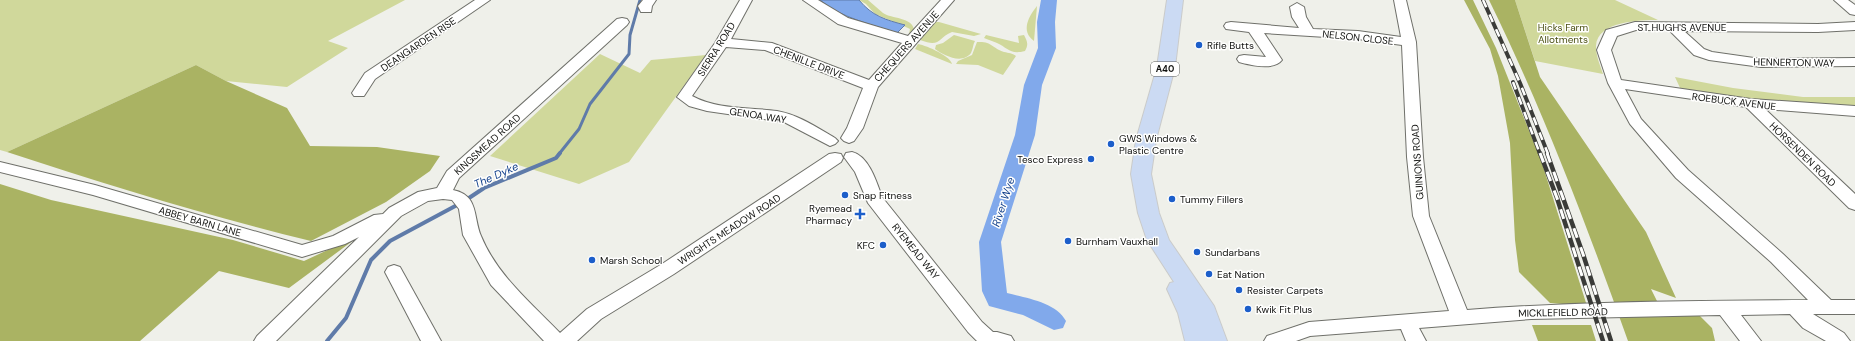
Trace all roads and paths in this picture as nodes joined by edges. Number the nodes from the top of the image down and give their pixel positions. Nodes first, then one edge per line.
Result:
1 (484, 0) edge
2 (746, 0) edge
3 (948, 0) edge
4 (1175, 0) edge
5 (1400, 0) edge
6 (1840, 0) edge
7 (813, 2) edge
8 (1297, 7) dead end
9 (1855, 11) edge
10 (622, 22) dead end
11 (1231, 26) dead end
12 (1672, 26) junction
13 (1855, 26) edge
14 (1254, 29) junction
15 (1308, 32) junction
16 (910, 41) junction
17 (1409, 42) junction
18 (722, 43) junction
19 (1244, 59) dead end
20 (1855, 62) edge
21 (1615, 83) junction
22 (871, 86) junction
23 (358, 93) dead end
24 (684, 97) joint
25 (1751, 103) junction
26 (1855, 111) edge
27 (849, 138) junction
28 (830, 141) junction
29 (844, 158) junction
30 (0, 168) edge
31 (456, 199) junction
32 (1855, 204) edge
33 (395, 212) junction
34 (1163, 251) junction
35 (394, 272) dead end
36 (1855, 307) edge
37 (1725, 308) junction
38 (1795, 308) junction
39 (1827, 308) junction
40 (1461, 317) junction
41 (1406, 321) junction
42 (1312, 335) edge
43 (264, 341) edge
44 (432, 341) edge
45 (556, 341) edge
46 (564, 341) edge
47 (993, 341) edge
48 (1197, 341) edge
49 (1215, 341) edge
50 (1274, 341) edge
51 (1416, 341) edge
52 (1751, 341) edge
53 (1840, 341) edge

1 - 23 street, DEANGARDEN RISE
2 - 18 street, SIERRA ROAD
3 - 16 street, CHEQUERS AVENUE
4 - 34 main road, A40
5 - 17 street, GUINIONS ROAD
6 - 9 street
7 - 16 street
8 - 15 street, NELSON CLOSE
10 - 31 street, KINGSMEAD ROAD
11 - 14 street, NELSON CLOSE
12 - 13 street, ST HUGH'S AVENUE
12 - 20 street, HENNERTON WAY
12 - 21 street, ST HUGH'S AVENUE
14 - 15 street, NELSON CLOSE
14 - 19 street
15 - 17 street, NELSON CLOSE
16 - 22 street, CHEQUERS AVENUE
17 - 40 street, GUINIONS ROAD
18 - 22 street, CHENILLE DRIVE
18 - 24 street, SIERRA ROAD
21 - 25 street, ROEBUCK AVENUE
21 - 39 street, ST HUGH'S AVENUE
22 - 27 street, CHEQUERS AVENUE
24 - 28 street, GENOA WAY
25 - 26 street, ROEBUCK AVENUE
25 - 32 street, HORSENDEN ROAD
27 - 28 street
27 - 29 street
28 - 29 street, RYEMEAD WAY
29 - 46 street, WRIGHTS MEADOW ROAD
29 - 47 street, RYEMEAD WAY
30 - 33 street, ABBEY BARN LANE
31 - 33 street
31 - 45 street
33 - 43 street
34 - 48 main road, A40
34 - 49 main road, A40
35 - 44 street
36 - 39 street, MICKLEFIELD ROAD
37 - 38 street, MICKLEFIELD ROAD
37 - 40 street, MICKLEFIELD ROAD
37 - 52 street
38 - 39 street, MICKLEFIELD ROAD
38 - 53 street
40 - 41 street, MICKLEFIELD ROAD
41 - 42 street, MICKLEFIELD ROAD
41 - 51 street
42 - 50 street, MICKLEFIELD ROAD

